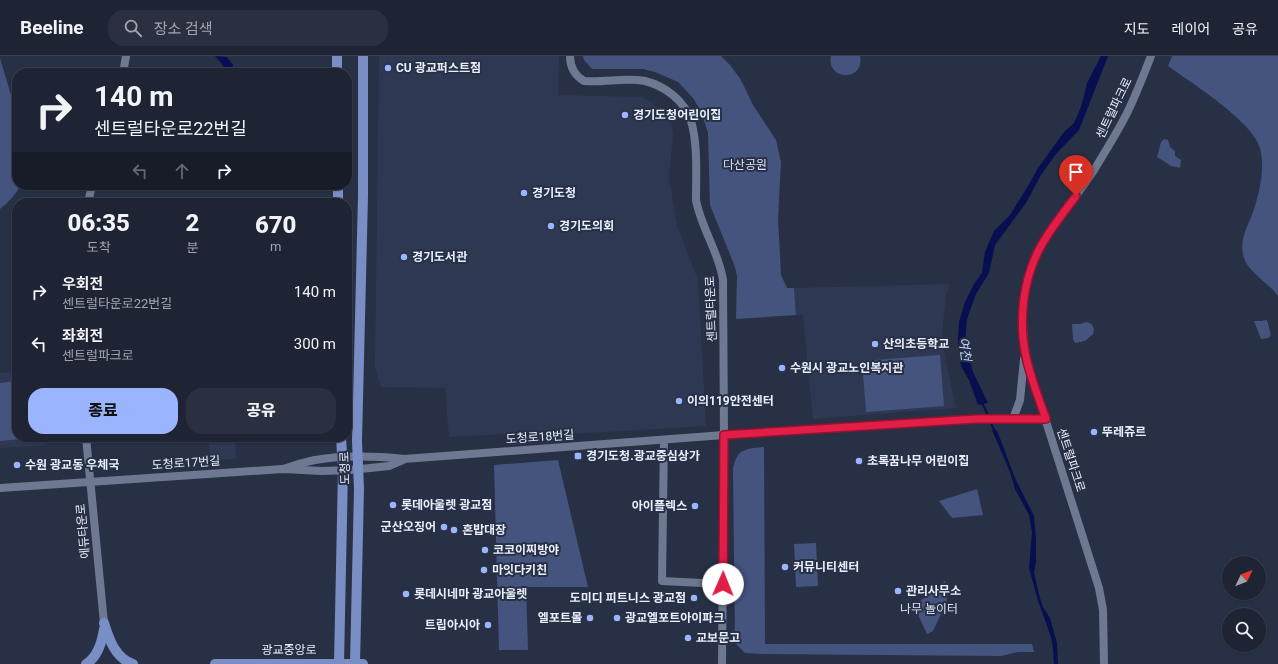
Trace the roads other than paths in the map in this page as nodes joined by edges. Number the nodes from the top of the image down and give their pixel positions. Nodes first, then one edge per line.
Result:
1 (126, 56) edge
2 (337, 56) edge
3 (363, 56) edge
4 (570, 56) edge
5 (1151, 56) edge
6 (124, 68) edge
7 (337, 68) edge
8 (1025, 350) junction
9 (1012, 419) junction
10 (1046, 419) junction
11 (724, 435) junction
12 (664, 440) junction
13 (87, 442) edge
14 (341, 442) edge
15 (358, 456) junction
16 (343, 458) junction
17 (404, 459) junction
18 (283, 469) junction
19 (357, 469) junction
20 (343, 470) junction
21 (91, 481) junction
22 (0, 488) edge
23 (723, 584) junction
24 (104, 623) junction
25 (86, 664) edge
26 (133, 664) edge
27 (215, 664) edge
28 (339, 664) edge
29 (355, 664) edge
30 (363, 664) edge
31 (722, 664) edge
32 (1104, 664) edge

1 - 6 street
2 - 7 main road
3 - 15 main road, 도청로
4 - 11 street, 센트럴타운로
5 - 8 street, 센트럴파크로
8 - 9 street
8 - 10 street, 센트럴파크로
9 - 10 street, 도청로18번길
9 - 11 street, 도청로18번길
10 - 32 street, 센트럴파크로
11 - 12 street, 도청로18번길
11 - 23 street, 센트럴타운로
12 - 17 street, 도청로18번길
12 - 23 street
13 - 21 street, 에듀타운로
14 - 16 main road, 도청로
15 - 16 street, 도청로17번길
15 - 17 street, 도청로18번길
15 - 19 main road, 도청로
16 - 18 street, 도청로17번길
16 - 20 main road, 도청로
17 - 19 street, 도청로17번길
18 - 20 street, 도청로17번길
18 - 21 street, 도청로17번길
19 - 20 street, 도청로17번길
19 - 29 main road, 도청로
20 - 28 main road, 도청로
21 - 22 street, 도청로17번길
21 - 24 street, 에듀타운로
23 - 31 street, 센트럴타운로
24 - 25 main road
24 - 26 main road
27 - 28 main road, 광교중앙로
28 - 29 main road, 광교중앙로
29 - 30 main road, 광교중앙로

